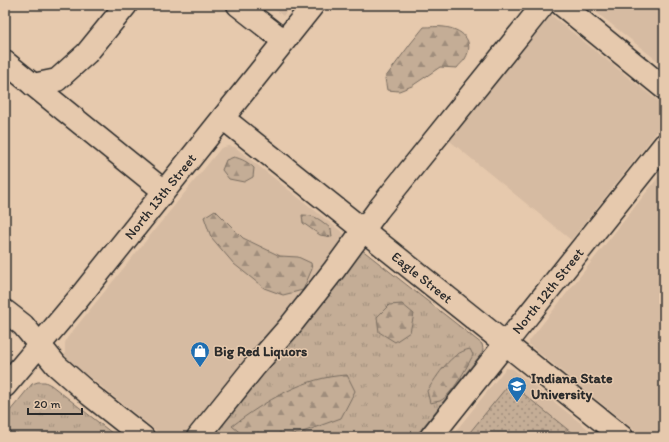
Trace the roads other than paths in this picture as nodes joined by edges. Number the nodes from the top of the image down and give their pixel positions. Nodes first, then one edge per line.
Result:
1 (126, 5) edge
2 (238, 5) edge
3 (313, 5) edge
4 (544, 5) edge
5 (562, 5) edge
6 (284, 41) junction
7 (5, 62) edge
8 (33, 85) junction
9 (664, 88) edge
10 (223, 118) junction
11 (664, 145) edge
12 (164, 192) junction
13 (363, 230) junction
14 (5, 311) edge
15 (506, 343) junction
16 (39, 345) junction
17 (5, 386) edge
18 (143, 437) edge
19 (198, 437) edge
20 (431, 437) edge
21 (622, 437) edge

1 - 8 street
2 - 6 street
3 - 6 street, North 13th Street
4 - 13 street
5 - 9 street
6 - 10 street, North 13th Street
7 - 8 street
8 - 12 street
10 - 12 street, North 13th Street
10 - 13 street, Eagle Street
11 - 15 street, North 12th Street
12 - 16 street, North 13th Street
13 - 15 street, Eagle Street
13 - 19 street
14 - 16 street
15 - 20 street, North 12th Street
15 - 21 street, Eagle Street
16 - 17 street, North 13th Street
16 - 18 street

